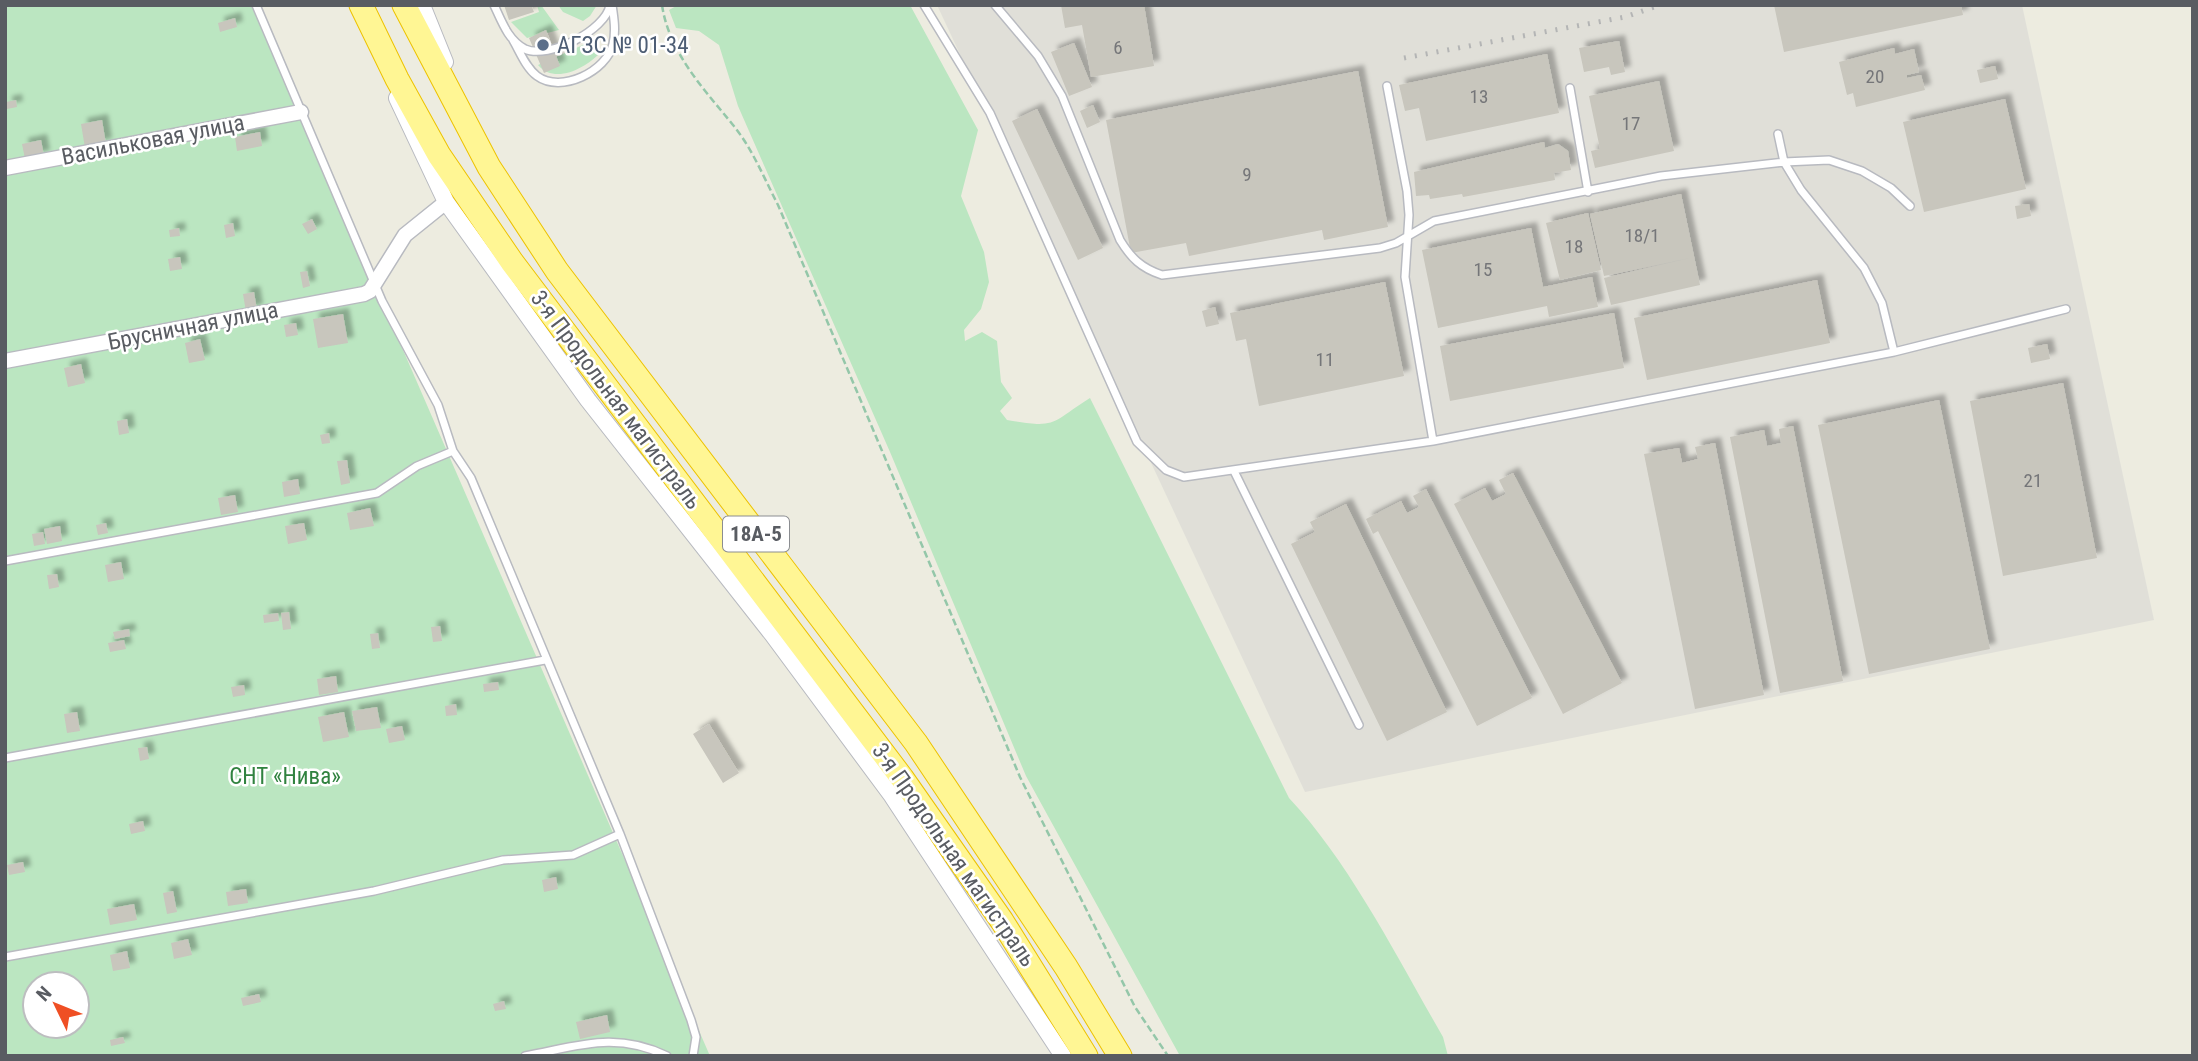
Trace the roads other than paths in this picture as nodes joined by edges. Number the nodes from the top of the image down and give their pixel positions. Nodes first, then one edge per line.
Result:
1 (256, 5) edge
2 (360, 5) edge
3 (404, 5) edge
4 (422, 5) edge
5 (494, 5) edge
6 (611, 5) edge
7 (924, 5) edge
8 (995, 5) edge
9 (513, 40) junction
10 (1387, 86) dead end
11 (1570, 88) dead end
12 (301, 112) junction
13 (1778, 134) dead end
14 (1784, 162) junction
15 (489, 167) junction
16 (5, 168) edge
17 (1588, 192) junction
18 (446, 202) junction
19 (1910, 206) dead end
20 (1407, 236) junction
21 (373, 282) junction
22 (2066, 309) dead end
23 (1894, 352) junction
24 (5, 361) edge
25 (1433, 441) junction
26 (453, 451) junction
27 (1234, 471) junction
28 (5, 561) edge
29 (545, 660) junction
30 (1359, 725) dead end
31 (5, 758) edge
32 (620, 834) junction
33 (5, 957) edge
34 (525, 1056) edge
35 (667, 1056) edge
36 (693, 1056) edge
37 (1063, 1056) edge
38 (1086, 1056) edge
39 (1120, 1056) edge

1 - 12 lane
2 - 18 street
2 - 38 highway, 3-я Продольная магистраль / 18А-5
3 - 15 highway, 3-я Продольная магистраль / 18А-5
4 - 15 street
5 - 9 lane
6 - 9 lane
6 - 9 lane
7 - 27 lane
8 - 20 lane
10 - 20 lane
11 - 17 lane
12 - 16 street, Васильковая улица
12 - 21 lane
13 - 14 lane
14 - 17 lane
14 - 19 lane
14 - 23 lane
15 - 39 highway, 3-я Продольная магистраль / 18А-5
17 - 20 lane
18 - 21 street
18 - 37 street
20 - 25 lane
21 - 24 street, Брусничная улица
21 - 26 lane
22 - 23 lane
23 - 25 lane
25 - 27 lane
26 - 28 lane
26 - 29 lane
27 - 30 lane
29 - 31 lane
29 - 32 lane
32 - 33 lane
32 - 36 lane
34 - 35 lane

